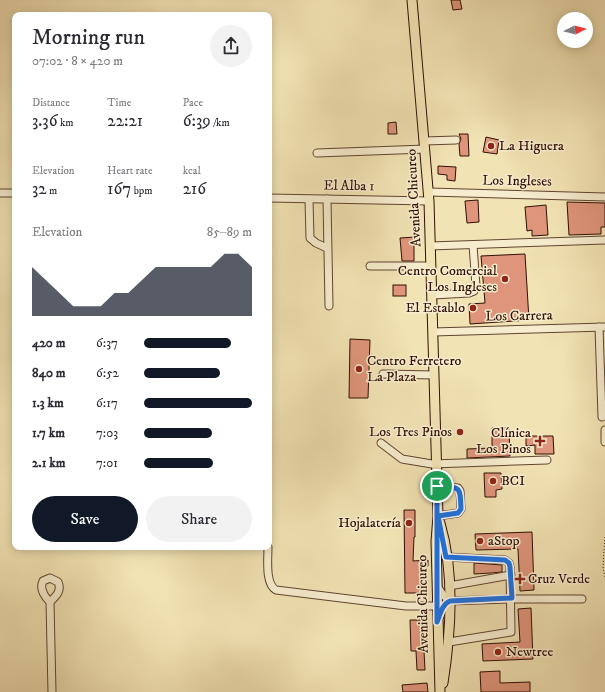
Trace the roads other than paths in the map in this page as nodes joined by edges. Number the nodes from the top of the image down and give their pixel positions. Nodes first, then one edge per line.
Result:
1 (412, 0) edge
2 (456, 140) dead end
3 (425, 145) junction
4 (317, 153) dead end
5 (0, 193) edge
6 (12, 193) edge
7 (429, 196) junction
8 (605, 196) edge
9 (272, 198) edge
10 (309, 199) junction
11 (327, 199) junction
12 (605, 240) edge
13 (473, 245) junction
14 (430, 246) junction
15 (327, 248) junction
16 (370, 266) dead end
17 (431, 266) junction
18 (433, 295) junction
19 (330, 306) dead end
20 (602, 327) edge
21 (434, 332) junction
22 (382, 374) dead end
23 (434, 375) junction
24 (602, 417) dead end
25 (605, 430) edge
26 (605, 442) edge
27 (381, 443) dead end
28 (547, 460) dead end
29 (436, 464) junction
30 (437, 486) junction
31 (438, 516) junction
32 (268, 550) edge
33 (446, 557) junction
34 (510, 575) junction
35 (437, 586) junction
36 (449, 586) junction
37 (512, 598) junction
38 (582, 599) dead end
39 (450, 601) junction
40 (50, 602) dead end
41 (437, 606) junction
42 (437, 622) junction
43 (449, 642) junction
44 (52, 692) edge
45 (441, 692) edge

1 - 3 main road, Avenida Chicureo
2 - 3 street
3 - 4 street
3 - 7 main road, Avenida Chicureo
5 - 6 street
7 - 8 street, Los Ingleses
7 - 11 street, El Alba 1
7 - 14 main road, Avenida Chicureo
9 - 10 street, El Alba 1
10 - 11 street, El Alba 1
10 - 15 street
11 - 15 street
12 - 13 street
13 - 14 street
13 - 18 street
14 - 17 main road, Avenida Chicureo
15 - 19 street
16 - 17 street
17 - 18 main road, Avenida Chicureo
18 - 21 main road, Avenida Chicureo
20 - 21 street, Los Carrera
20 - 24 street
21 - 23 main road, Avenida Chicureo
22 - 23 street
23 - 29 main road, Avenida Chicureo
25 - 26 street
27 - 29 street
28 - 29 street
29 - 30 main road, Avenida Chicureo
30 - 31 main road, Avenida Chicureo
30 - 31 street
31 - 33 main road, Avenida Chicureo
31 - 35 main road, Avenida Chicureo
32 - 41 street
33 - 34 street
33 - 36 main road, Avenida Chicureo
34 - 36 street
34 - 37 street
35 - 39 street
35 - 41 main road, Avenida Chicureo
36 - 39 main road, Avenida Chicureo
37 - 38 street
37 - 39 street
37 - 43 street
39 - 42 street
39 - 43 main road, Avenida Chicureo
40 - 44 street
41 - 42 main road, Avenida Chicureo
42 - 45 main road, Avenida Chicureo
43 - 45 main road, Avenida Chicureo

